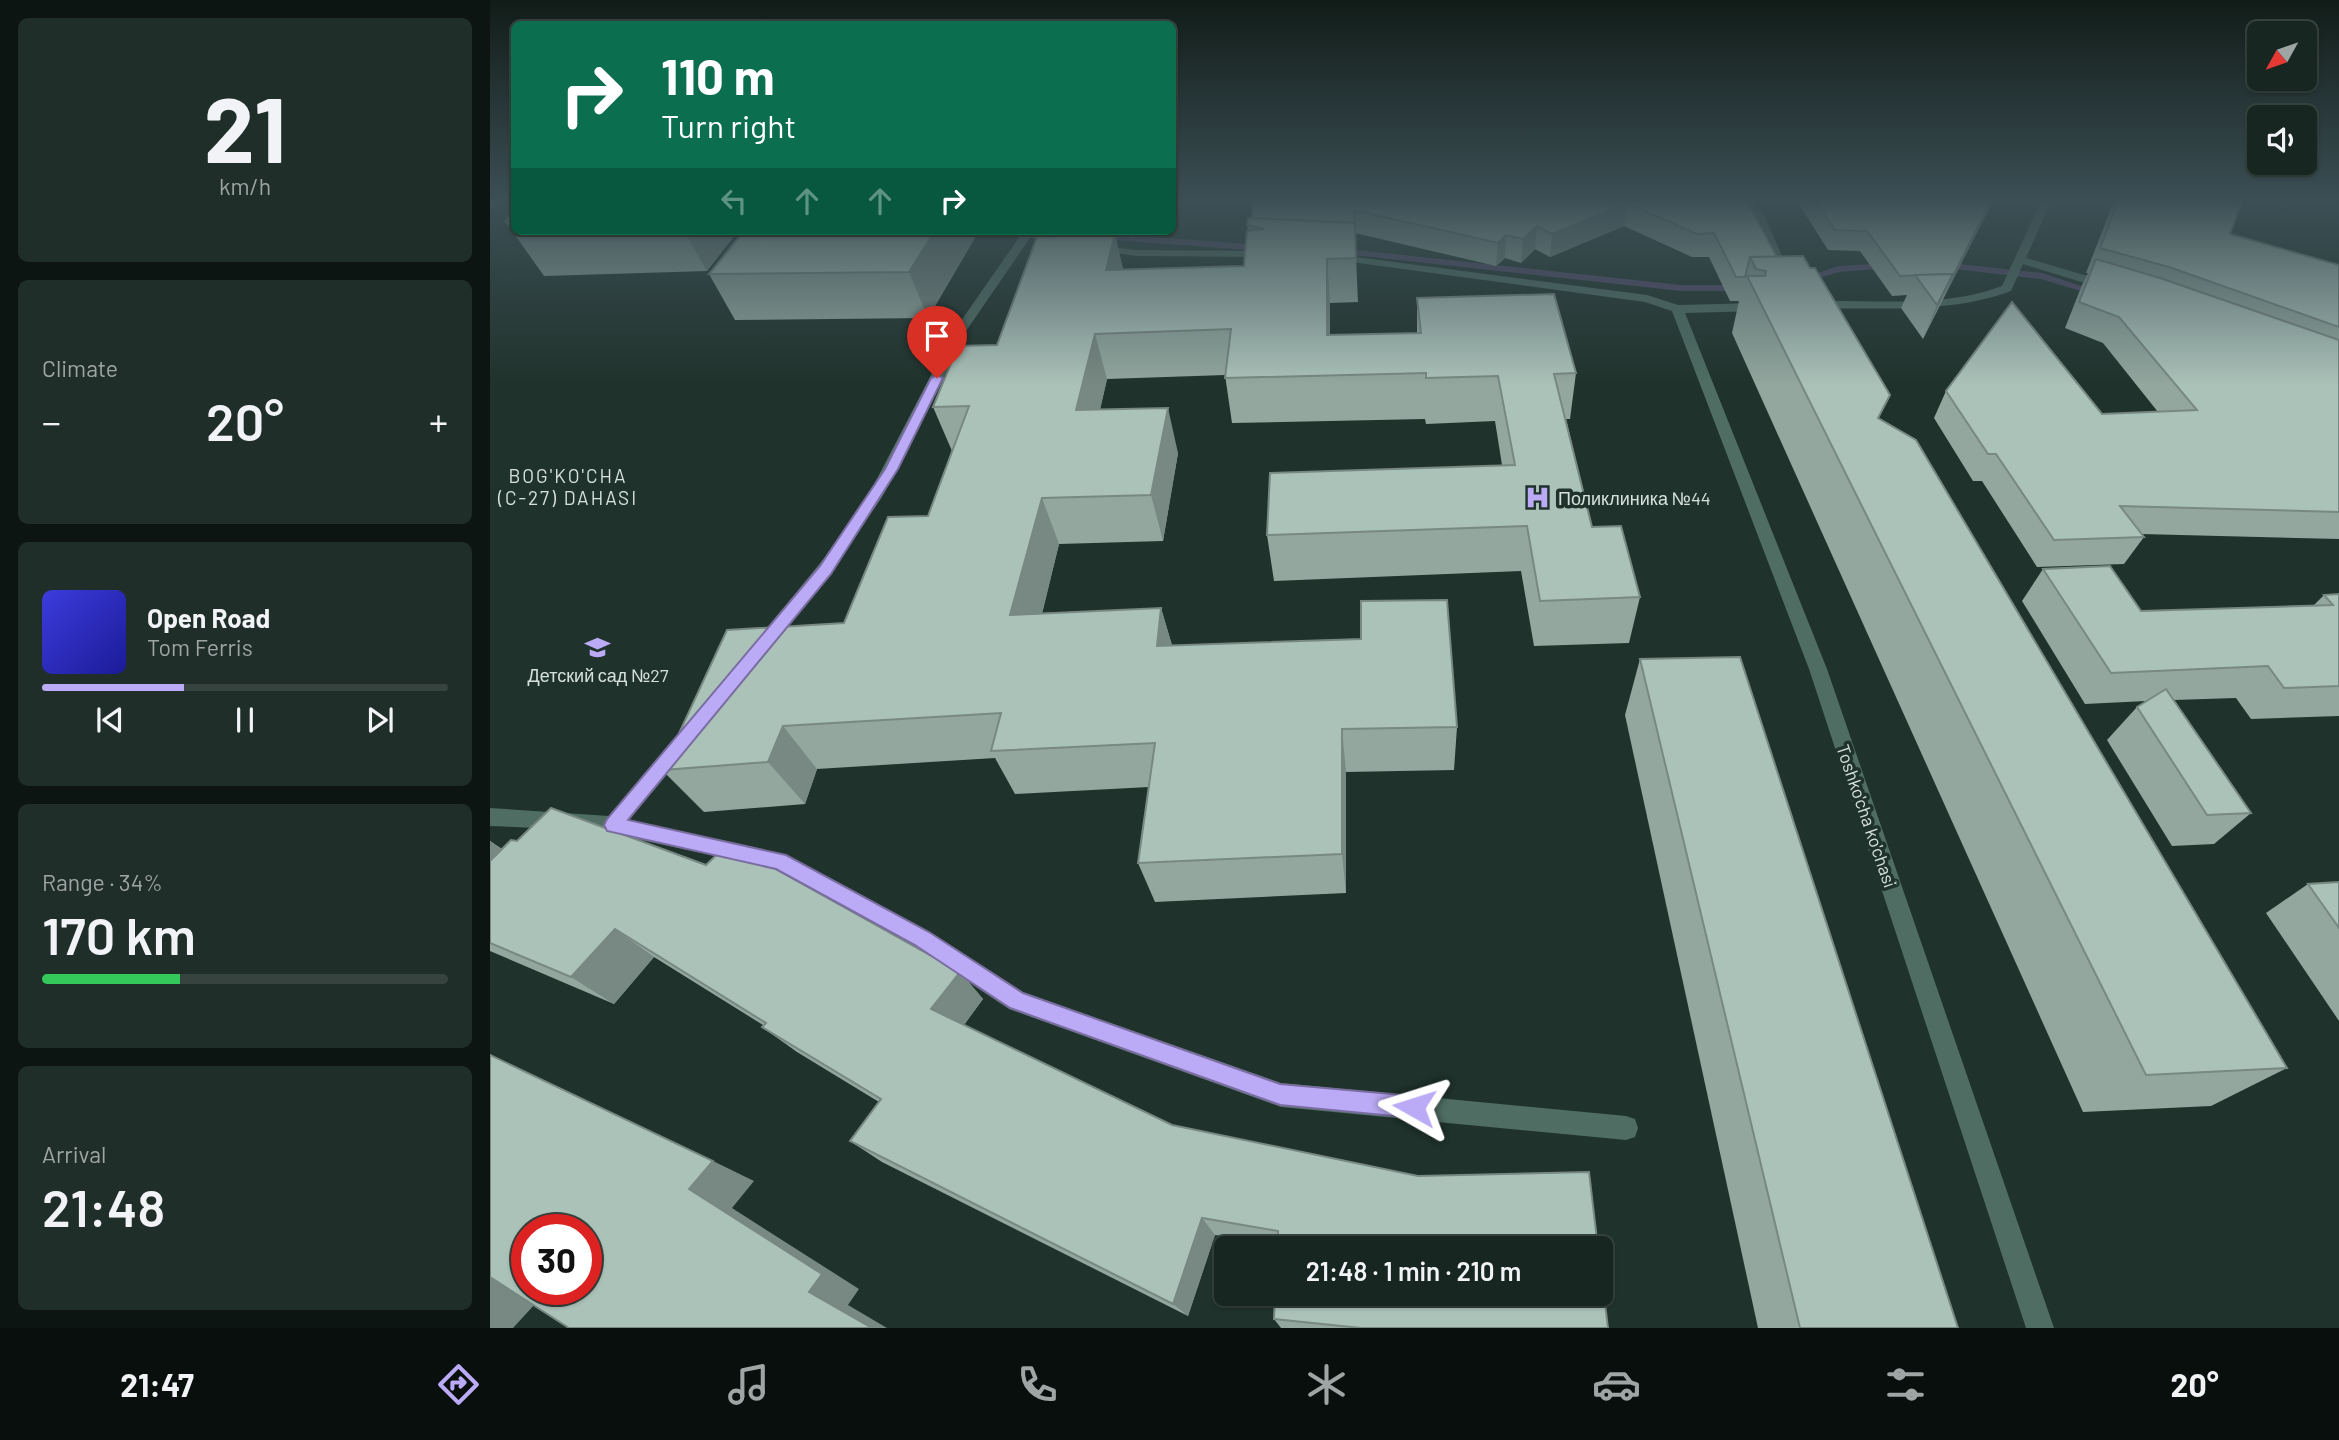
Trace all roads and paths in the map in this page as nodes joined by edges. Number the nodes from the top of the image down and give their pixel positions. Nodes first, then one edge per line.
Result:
1 (1002, 263) edge
2 (1372, 263) edge
3 (1779, 263) edge
4 (2020, 263) edge
5 (2031, 263) edge
6 (1789, 285) edge
7 (2123, 291) edge
8 (1799, 305) edge
9 (1772, 306) edge
10 (1677, 310) junction
11 (755, 655) edge
12 (693, 729) edge
13 (490, 817) edge
14 (584, 821) junction
15 (613, 825) junction
16 (565, 841) edge
17 (1626, 1128) dead end
18 (2040, 1328) edge

1 - 11 street
2 - 10 street
3 - 6 street
4 - 8 street
5 - 7 street
9 - 10 street
10 - 18 street, Toshko'cha ko'chasi
12 - 15 street
13 - 14 street
14 - 15 street
14 - 16 street
15 - 17 street

